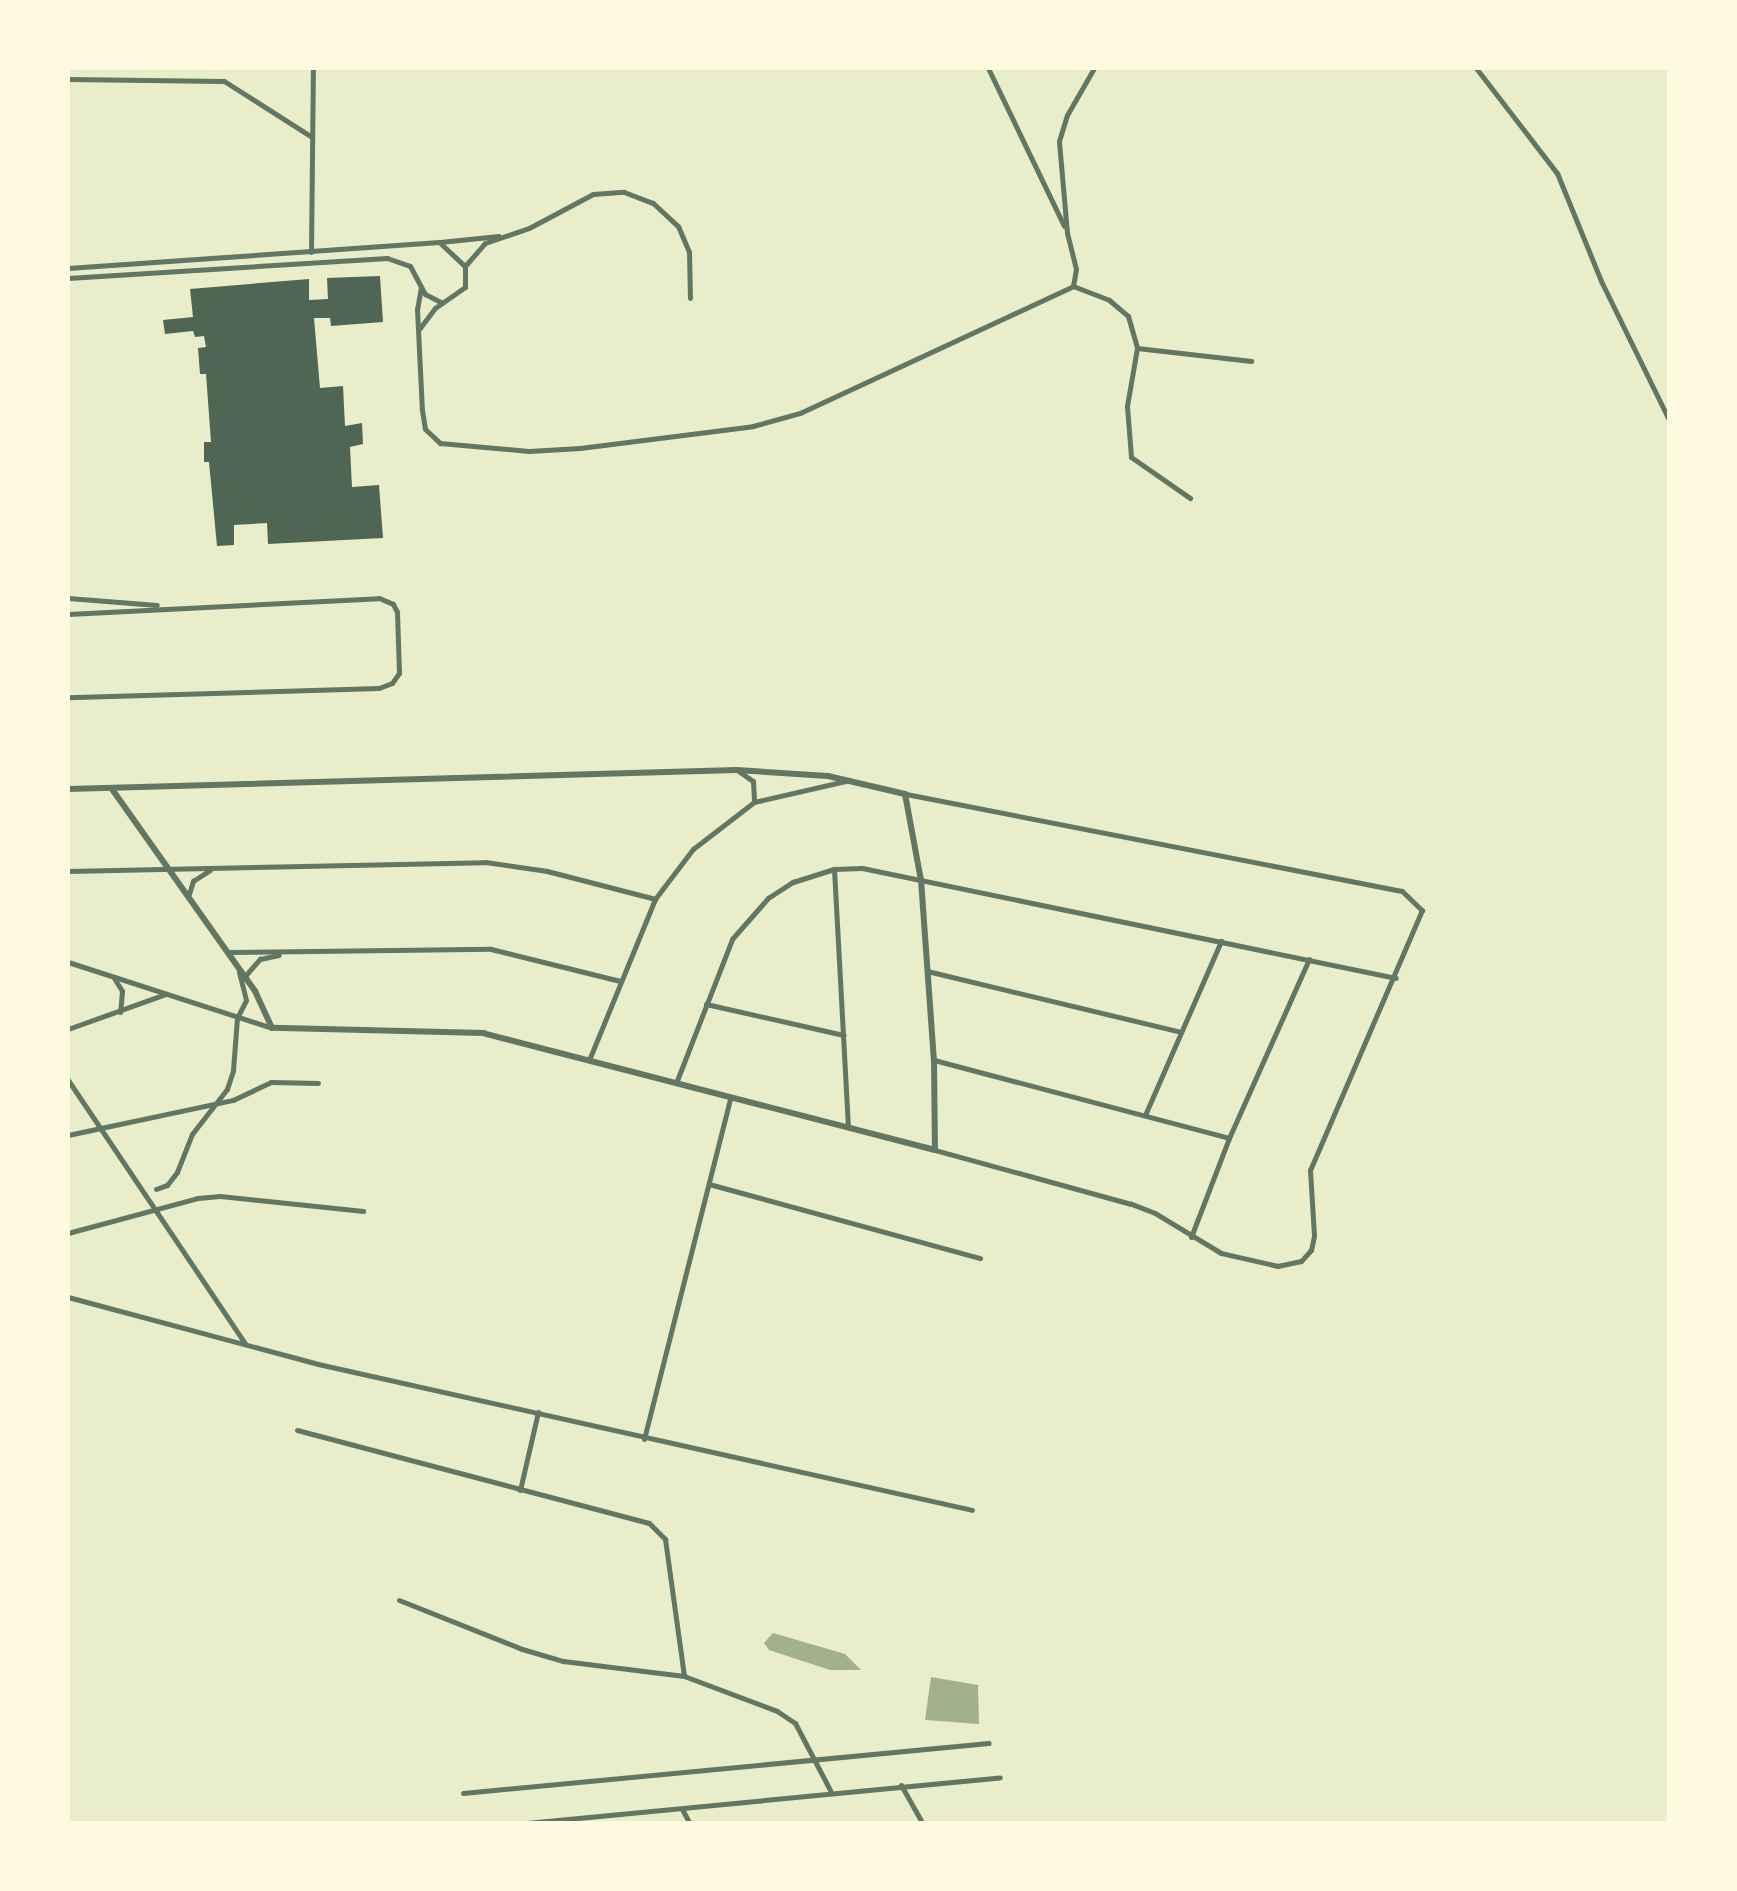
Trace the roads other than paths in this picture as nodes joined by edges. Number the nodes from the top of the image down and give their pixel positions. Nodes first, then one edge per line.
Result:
1 (313, 68) edge
2 (988, 68) edge
3 (1094, 68) edge
4 (1476, 68) edge
5 (68, 80) edge
6 (312, 137) junction
7 (1068, 234) junction
8 (507, 235) junction
9 (439, 242) junction
10 (312, 252) junction
11 (464, 266) junction
12 (68, 268) edge
13 (68, 278) edge
14 (1073, 286) junction
15 (421, 287) junction
16 (690, 298) dead end
17 (444, 302) junction
18 (417, 332) junction
19 (1137, 348) junction
20 (1251, 361) dead end
21 (1670, 422) edge
22 (1190, 498) dead end
23 (68, 598) edge
24 (164, 607) junction
25 (68, 614) edge
26 (68, 697) edge
27 (737, 770) junction
28 (849, 781) junction
29 (68, 789) edge
30 (112, 789) junction
31 (905, 794) junction
32 (754, 802) junction
33 (834, 868) junction
34 (210, 869) junction
35 (169, 870) junction
36 (68, 871) edge
37 (921, 880) junction
38 (188, 897) junction
39 (655, 899) junction
40 (1221, 941) junction
41 (228, 952) junction
42 (292, 952) junction
43 (1308, 959) junction
44 (68, 962) edge
45 (927, 971) junction
46 (242, 973) junction
47 (112, 975) junction
48 (1396, 978) junction
49 (620, 981) junction
50 (169, 993) junction
51 (706, 1004) junction
52 (120, 1012) junction
53 (237, 1018) junction
54 (272, 1028) junction
55 (68, 1029) edge
56 (1181, 1032) junction
57 (844, 1036) junction
58 (589, 1060) junction
59 (934, 1060) junction
60 (68, 1080) edge
61 (318, 1083) dead end
62 (676, 1083) junction
63 (730, 1098) junction
64 (214, 1102) junction
65 (1145, 1115) junction
66 (99, 1125) junction
67 (848, 1128) junction
68 (68, 1135) edge
69 (1230, 1138) junction
70 (935, 1150) junction
71 (709, 1184) junction
72 (156, 1189) dead end
73 (363, 1210) dead end
74 (158, 1211) junction
75 (68, 1234) edge
76 (1191, 1238) junction
77 (980, 1258) dead end
78 (68, 1296) edge
79 (246, 1346) junction
80 (538, 1412) junction
81 (297, 1430) dead end
82 (644, 1439) junction
83 (520, 1490) junction
84 (972, 1510) dead end
85 (399, 1600) dead end
86 (684, 1676) junction
87 (989, 1743) dead end
88 (819, 1762) junction
89 (1000, 1776) dead end
90 (901, 1784) junction
91 (830, 1790) junction
92 (464, 1793) dead end
93 (682, 1809) junction
94 (516, 1824) edge
95 (690, 1824) edge
96 (923, 1824) edge

1 - 6 street
2 - 7 street
3 - 7 street
4 - 21 street
5 - 6 street
6 - 10 street
7 - 14 street
8 - 9 street
8 - 11 street
8 - 16 street
9 - 10 street
9 - 11 street
10 - 12 street
11 - 17 street
13 - 15 street
14 - 18 street
14 - 19 street
15 - 17 street
15 - 18 street
17 - 18 street
19 - 20 street
19 - 22 street
23 - 24 street
24 - 25 street
24 - 26 street
27 - 28 street
27 - 30 street
27 - 32 street
28 - 31 street
28 - 32 street
29 - 30 street
30 - 35 street
31 - 37 street
31 - 48 street
32 - 39 street
33 - 37 street
33 - 51 street
33 - 57 street
34 - 35 street
34 - 38 street
34 - 39 street
35 - 36 street
35 - 38 street
37 - 40 street
37 - 45 street
38 - 41 street
39 - 49 street
40 - 43 street
40 - 56 street
41 - 42 street
41 - 46 street
42 - 46 street
42 - 49 street
43 - 48 street
43 - 69 street
44 - 47 street
45 - 56 street
45 - 59 street
46 - 53 street
46 - 54 street
47 - 50 street
47 - 52 street
48 - 76 street
49 - 58 street
50 - 52 street
50 - 53 street
51 - 57 street
51 - 62 street
52 - 55 street
53 - 54 street
53 - 64 street
54 - 58 street
56 - 65 street
57 - 67 street
58 - 62 street
59 - 65 street
59 - 70 street
60 - 66 street
61 - 64 street
62 - 63 street
63 - 67 street
63 - 71 street
64 - 66 street
64 - 72 street
65 - 69 street
66 - 68 street
66 - 74 street
67 - 70 street
69 - 76 street
70 - 76 street
71 - 77 street
71 - 82 street
73 - 74 street
74 - 75 street
74 - 79 street
78 - 79 street
79 - 80 street
80 - 82 street
80 - 83 street
81 - 83 street
82 - 84 street
83 - 86 street
85 - 86 street
86 - 88 street
87 - 88 street
88 - 91 street
88 - 92 street
89 - 90 street
90 - 91 street
90 - 96 street
91 - 93 street
93 - 94 street
93 - 95 street

